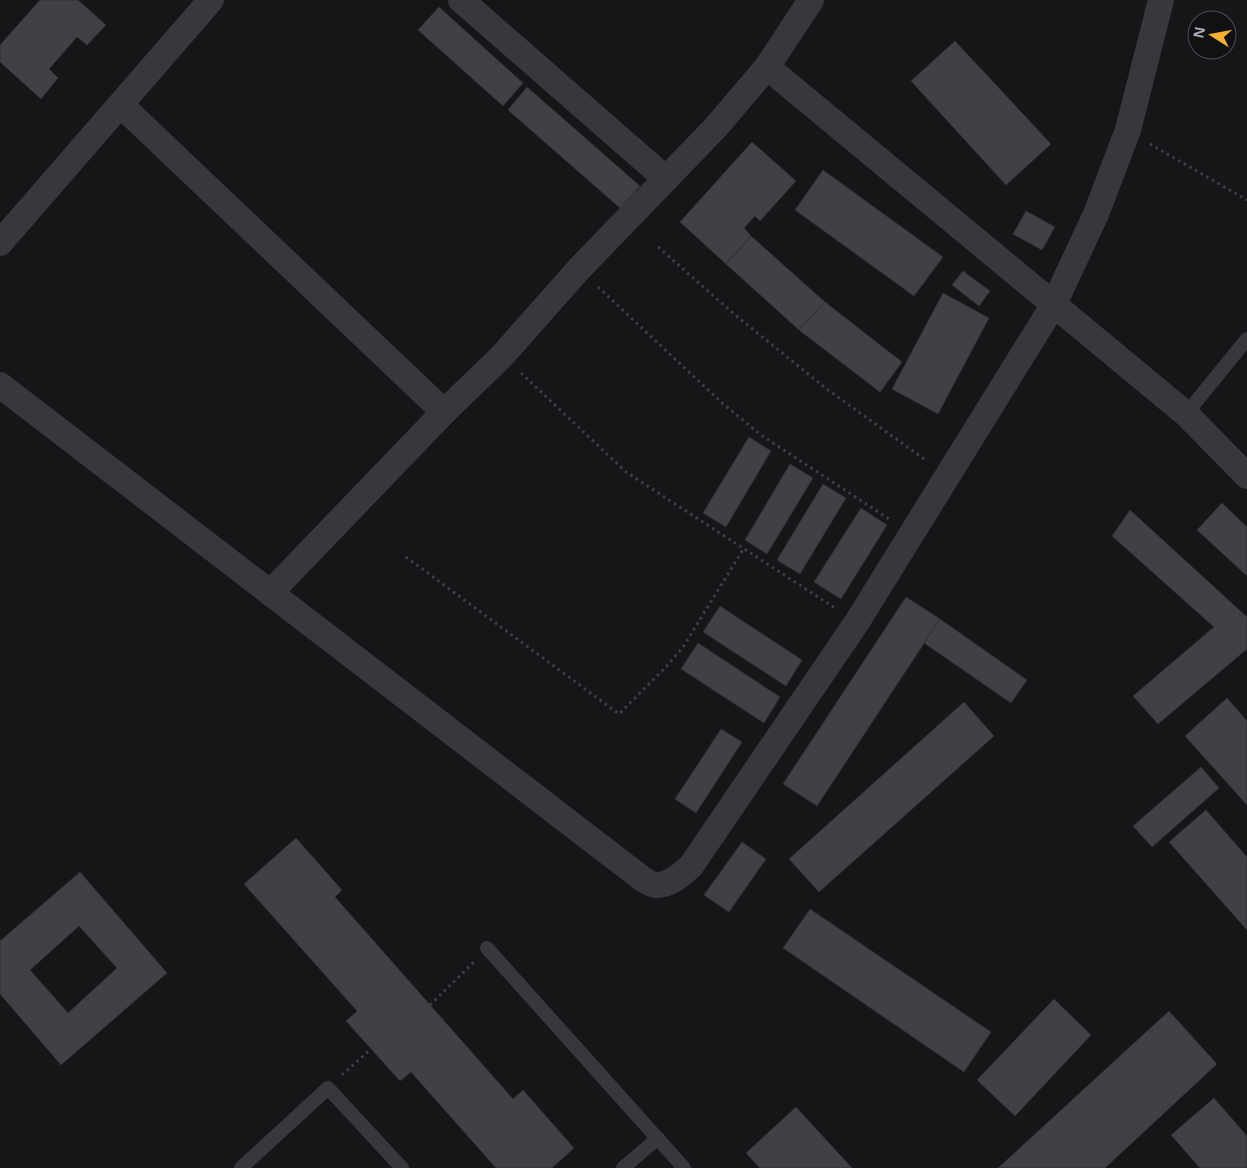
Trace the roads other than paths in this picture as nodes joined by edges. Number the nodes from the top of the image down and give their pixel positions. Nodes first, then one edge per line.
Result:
1 (211, 0) edge
2 (461, 0) edge
3 (811, 0) edge
4 (1161, 0) edge
5 (766, 67) junction
6 (120, 105) junction
7 (666, 179) junction
8 (0, 243) edge
9 (1054, 304) junction
10 (1247, 339) edge
11 (0, 385) edge
12 (444, 412) junction
13 (1186, 414) junction
14 (1247, 476) edge
15 (270, 592) junction
16 (487, 948) road end
17 (658, 1138) junction
18 (241, 1168) edge
19 (402, 1168) edge
20 (623, 1168) edge
21 (684, 1168) edge

1 - 6 street
2 - 7 street
3 - 5 street
4 - 9 street
5 - 7 street
5 - 9 street
6 - 8 street
6 - 12 street
7 - 12 street
9 - 13 street
9 - 15 street
10 - 13 lane
11 - 15 street
12 - 15 street
13 - 14 street
16 - 17 lane
17 - 20 lane
17 - 21 lane
18 - 19 lane

